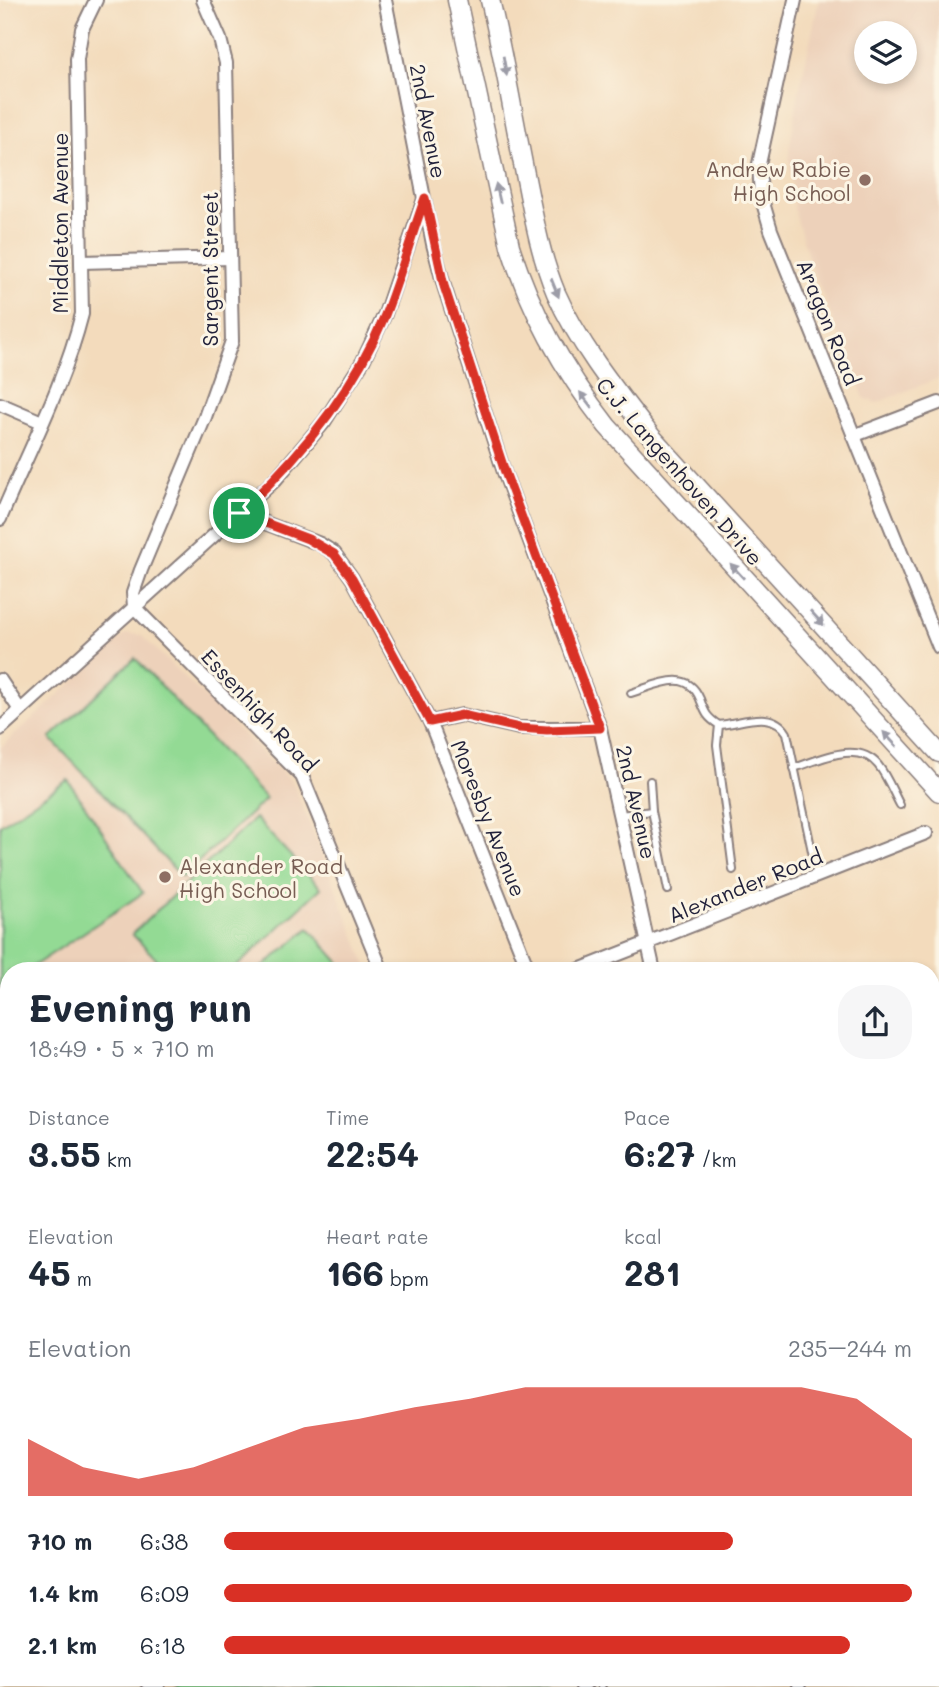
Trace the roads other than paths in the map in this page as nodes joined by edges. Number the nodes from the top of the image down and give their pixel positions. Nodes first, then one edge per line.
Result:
1 (96, 0) edge
2 (204, 0) edge
3 (385, 0) edge
4 (457, 0) edge
5 (490, 0) edge
6 (795, 0) edge
7 (425, 198) junction
8 (230, 258) junction
9 (82, 262) junction
10 (939, 403) edge
11 (0, 404) edge
12 (42, 422) junction
13 (853, 436) junction
14 (239, 513) junction
15 (0, 519) edge
16 (134, 607) junction
17 (939, 647) edge
18 (0, 680) edge
19 (631, 693) dead end
20 (20, 710) junction
21 (430, 722) junction
22 (719, 725) junction
23 (600, 728) junction
24 (0, 729) edge
25 (939, 753) edge
26 (794, 768) junction
27 (650, 781) dead end
28 (939, 792) edge
29 (900, 805) dead end
30 (652, 811) junction
31 (620, 815) junction
32 (926, 833) dead end
33 (733, 870) dead end
34 (817, 877) junction
35 (668, 890) dead end
36 (649, 944) junction
37 (378, 962) edge
38 (525, 962) edge
39 (600, 962) edge
40 (652, 962) edge

1 - 9 street, Middleton Avenue
2 - 8 street, Sargent Street
3 - 7 street, 2nd Avenue
28 -> 4 main road, C.J. Langenhoven Drive
5 -> 25 main road, C.J. Langenhoven Drive
6 - 13 street, Aragon Road
7 - 14 street
7 - 23 street, 2nd Avenue
8 - 9 street
8 - 16 street, Sargent Street
9 - 12 street, Middleton Avenue
10 - 13 street
11 - 12 street
12 - 15 street, Middleton Avenue
13 - 17 street, Aragon Road
14 - 16 street
14 - 21 street, Moresby Avenue
16 - 20 street
16 - 37 street, Essenhigh Road
18 - 20 street
19 - 22 lane
20 - 24 street
21 - 23 street
21 - 38 street, Moresby Avenue
22 - 26 lane
22 - 33 lane
23 - 31 street, 2nd Avenue
26 - 29 lane
26 - 34 lane
27 - 30 lane
30 - 31 lane
30 - 35 lane
31 - 36 street, 2nd Avenue
32 - 34 street, Alexander Road
34 - 36 street, Alexander Road
36 - 39 street, Alexander Road
36 - 40 street, 2nd Avenue

